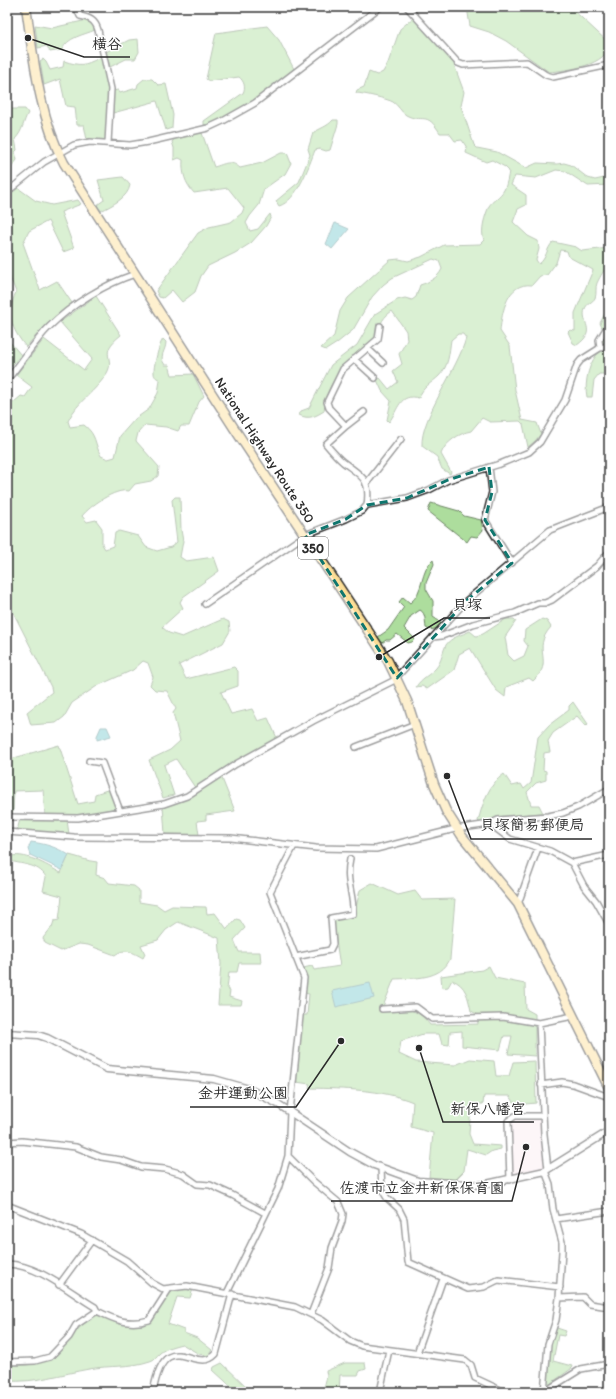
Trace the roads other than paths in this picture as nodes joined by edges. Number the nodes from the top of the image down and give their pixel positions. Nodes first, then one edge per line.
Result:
1 (26, 7) edge
2 (76, 7) edge
3 (380, 7) edge
4 (407, 7) edge
5 (609, 65) edge
6 (108, 143) junction
7 (58, 152) junction
8 (7, 192) edge
9 (135, 274) junction
10 (609, 324) edge
11 (380, 326) dead end
12 (609, 346) edge
13 (367, 348) junction
14 (600, 348) junction
15 (354, 359) junction
16 (383, 363) dead end
17 (11, 375) dead end
18 (375, 378) dead end
19 (364, 412) dead end
20 (346, 426) junction
21 (401, 439) dead end
22 (489, 467) junction
23 (366, 484) junction
24 (367, 505) junction
25 (608, 508) edge
26 (305, 535) junction
27 (609, 552) edge
28 (512, 563) junction
29 (205, 604) dead end
30 (433, 637) junction
31 (397, 678) junction
32 (415, 724) junction
33 (356, 747) dead end
34 (89, 761) dead end
35 (609, 789) edge
36 (120, 811) junction
37 (7, 817) edge
38 (490, 824) junction
39 (458, 830) junction
40 (7, 832) edge
41 (294, 846) junction
42 (538, 848) junction
43 (609, 855) edge
44 (350, 859) dead end
45 (572, 863) junction
46 (518, 904) junction
47 (609, 924) edge
48 (295, 957) junction
49 (382, 1009) dead end
50 (573, 1016) junction
51 (539, 1023) junction
52 (7, 1033) edge
53 (606, 1076) edge
54 (541, 1085) junction
55 (609, 1088) edge
56 (609, 1097) edge
57 (290, 1112) junction
58 (543, 1116) junction
59 (609, 1131) edge
60 (7, 1142) edge
61 (288, 1156) junction
62 (382, 1168) junction
63 (546, 1170) junction
64 (510, 1180) junction
65 (7, 1205) edge
66 (609, 1211) edge
67 (266, 1213) junction
68 (556, 1219) junction
69 (92, 1240) junction
70 (7, 1264) edge
71 (443, 1279) junction
72 (58, 1285) junction
73 (560, 1288) junction
74 (169, 1289) junction
75 (230, 1294) junction
76 (559, 1298) junction
77 (609, 1307) edge
78 (97, 1311) junction
79 (312, 1314) junction
80 (389, 1350) junction
81 (417, 1353) junction
82 (7, 1362) edge
83 (609, 1364) edge
84 (153, 1392) edge
85 (380, 1392) edge
86 (505, 1392) edge
87 (544, 1392) edge

1 - 7 highway, National Highway Route 350 / 350
2 - 6 street
3 - 6 street
4 - 5 street
6 - 7 street
7 - 8 street
7 - 9 highway, National Highway Route 350 / 350
9 - 17 street
9 - 26 highway, National Highway Route 350 / 350
10 - 14 street
11 - 13 street
12 - 14 street
13 - 15 street
13 - 16 street
14 - 22 street
15 - 18 street
15 - 20 street
19 - 20 street
20 - 23 street
21 - 23 street
22 - 24 street
22 - 28 street
23 - 24 street
24 - 26 street
25 - 28 street
26 - 29 street
26 - 31 highway, National Highway Route 350 / 350
27 - 30 street
28 - 30 street
30 - 31 street
31 - 32 highway, National Highway Route 350 / 350
31 - 36 street
32 - 33 street
32 - 39 highway, National Highway Route 350 / 350
34 - 36 street
35 - 38 street
36 - 37 street
38 - 39 street
38 - 42 street
39 - 41 street
39 - 46 highway, National Highway Route 350 / 350
40 - 41 street
41 - 48 street
42 - 45 street
42 - 46 street
43 - 45 street
44 - 48 street
45 - 47 street
46 - 50 highway, National Highway Route 350 / 350
48 - 57 street
49 - 51 street
50 - 51 street
50 - 53 highway, National Highway Route 350 / 350
51 - 54 street
52 - 57 street
53 - 55 highway, National Highway Route 350 / 350
54 - 56 street
54 - 58 street
57 - 61 street
57 - 62 street
58 - 63 street
58 - 64 street
59 - 63 street
60 - 67 street
61 - 67 street
61 - 79 street
62 - 64 street
62 - 71 street
63 - 64 street
63 - 68 street
65 - 69 street
66 - 68 street
67 - 75 street
68 - 73 street
69 - 72 street
69 - 74 street
70 - 72 street
71 - 73 street
71 - 81 street
72 - 78 street
73 - 76 street
74 - 75 street
74 - 78 street
75 - 79 street
75 - 84 street
76 - 77 street
76 - 87 street
78 - 82 street
79 - 80 street
80 - 81 street
80 - 85 street
81 - 86 street
83 - 87 street

